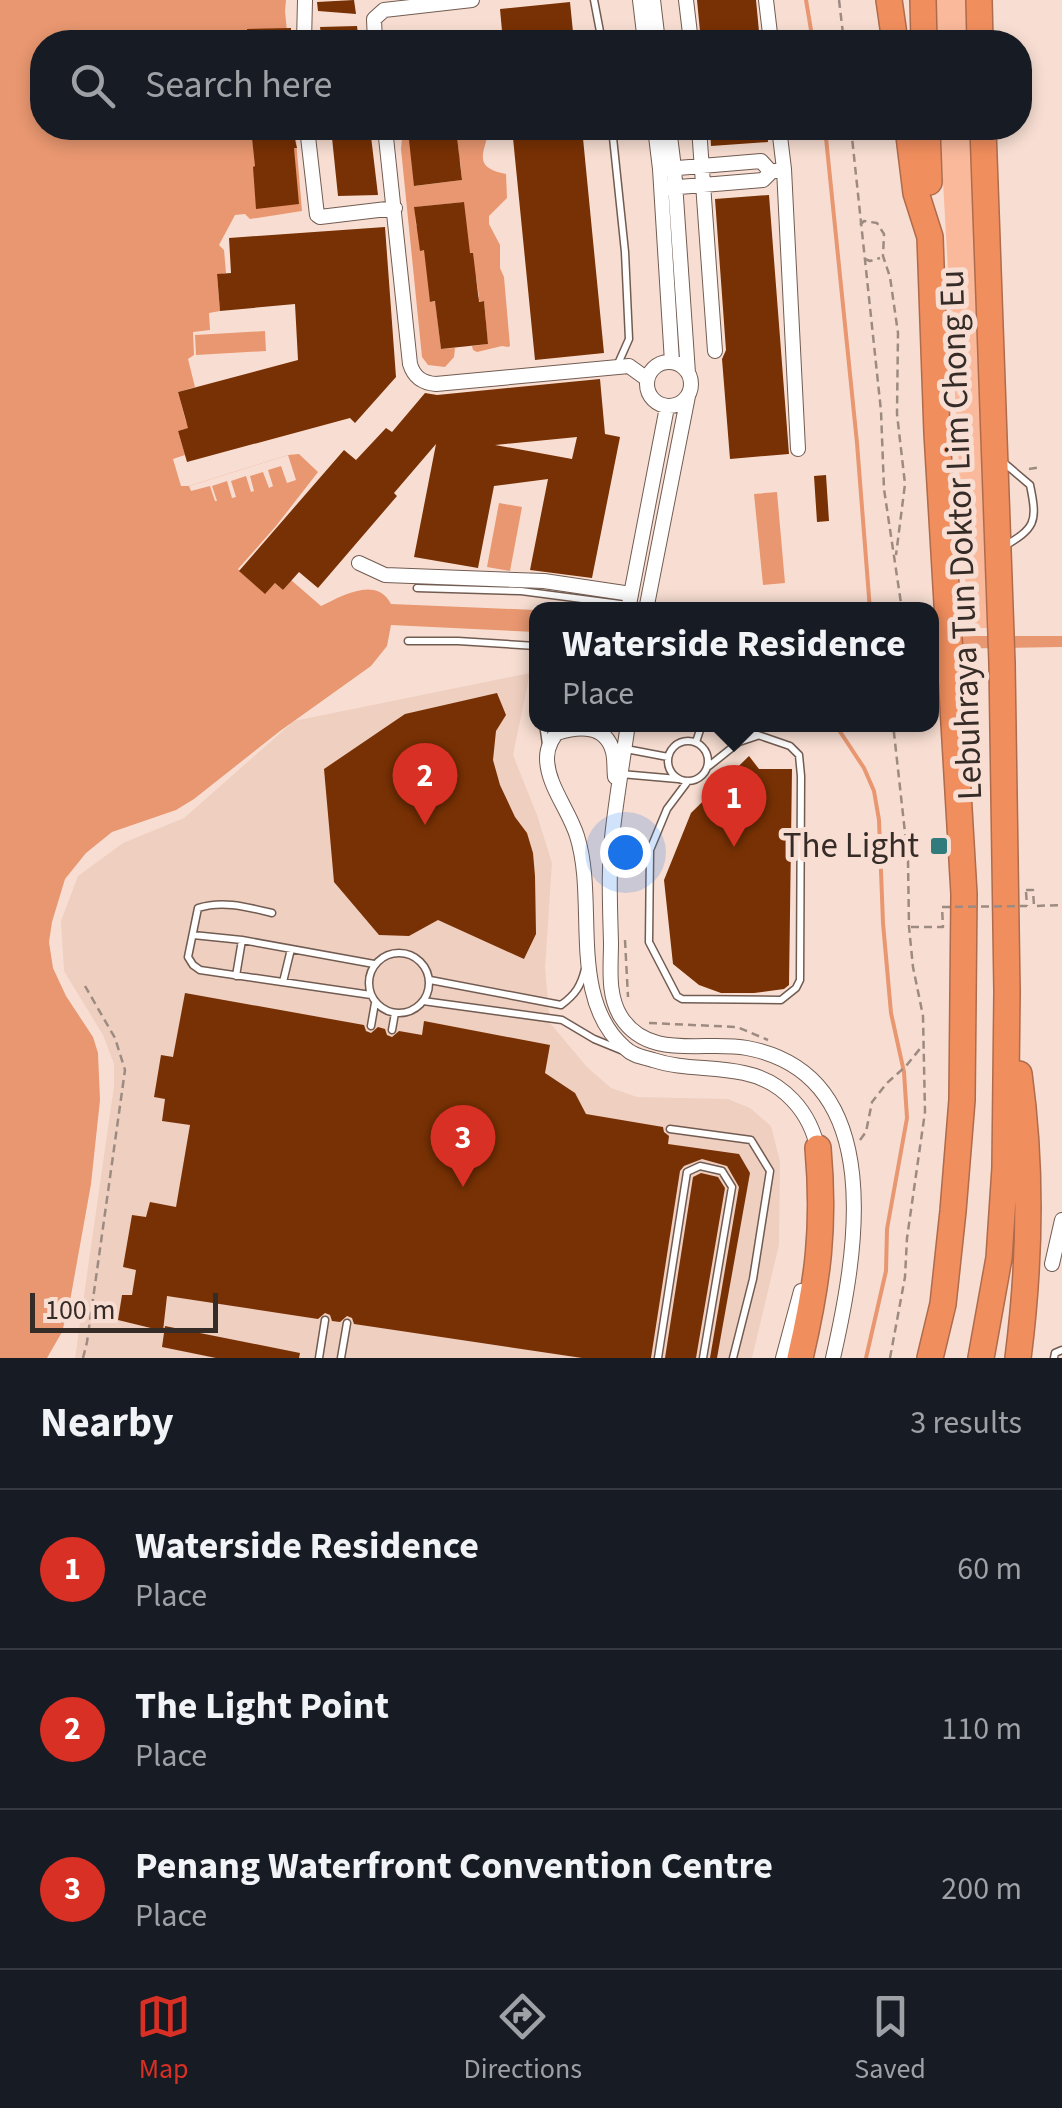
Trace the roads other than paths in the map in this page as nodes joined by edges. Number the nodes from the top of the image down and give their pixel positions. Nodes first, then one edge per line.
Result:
1 (306, 0) edge
2 (472, 0) edge
3 (594, 0) edge
4 (640, 0) edge
5 (653, 0) edge
6 (686, 0) edge
7 (766, 0) edge
8 (889, 0) edge
9 (922, 0) edge
10 (979, 0) edge
11 (383, 5) edge
12 (305, 30) edge
13 (374, 30) edge
14 (600, 30) edge
15 (644, 30) edge
16 (657, 30) edge
17 (690, 30) edge
18 (770, 30) edge
19 (893, 30) edge
20 (923, 30) edge
21 (980, 30) edge
22 (308, 140) edge
23 (386, 140) edge
24 (613, 140) edge
25 (659, 140) edge
26 (668, 140) edge
27 (700, 140) edge
28 (779, 140) edge
29 (909, 140) edge
30 (927, 140) edge
31 (983, 140) edge
32 (703, 166) junction
33 (667, 169) junction
34 (777, 170) junction
35 (704, 185) junction
36 (668, 188) junction
37 (394, 208) junction
38 (930, 237) junction
39 (715, 351) dead end
40 (672, 362) junction
41 (616, 367) junction
42 (688, 373) junction
43 (647, 380) junction
44 (688, 396) junction
45 (668, 406) junction
46 (798, 449) dead end
47 (994, 455) junction
48 (998, 550) junction
49 (359, 563) dead end
50 (417, 588) dead end
51 (620, 602) edge
52 (625, 602) edge
53 (629, 602) edge
54 (648, 602) edge
55 (408, 641) dead end
56 (529, 646) edge
57 (545, 732) edge
58 (558, 732) edge
59 (596, 732) edge
60 (627, 732) edge
61 (699, 732) edge
62 (748, 732) edge
63 (759, 736) junction
64 (696, 742) junction
65 (625, 749) junction
66 (548, 750) junction
67 (668, 757) junction
68 (708, 767) junction
69 (621, 774) junction
70 (683, 780) junction
71 (618, 796) junction
72 (272, 913) dead end
73 (193, 934) junction
74 (242, 940) junction
75 (291, 949) junction
76 (588, 953) junction
77 (374, 964) junction
78 (236, 976) junction
79 (430, 980) junction
80 (283, 982) junction
81 (1007, 992) junction
82 (373, 998) junction
83 (424, 1001) junction
84 (395, 1013) junction
85 (371, 1026) dead end
86 (392, 1030) dead end
87 (637, 1056) junction
88 (670, 1128) dead end
89 (818, 1148) junction
90 (1062, 1220) edge
91 (1052, 1264) dead end
92 (326, 1320) dead end
93 (346, 1323) dead end
94 (1062, 1350) edge
95 (319, 1358) edge
96 (341, 1358) edge
97 (658, 1358) edge
98 (703, 1358) edge
99 (733, 1358) edge
100 (783, 1358) edge
101 (800, 1358) edge
102 (833, 1358) edge
103 (930, 1358) edge
104 (981, 1358) edge
105 (1018, 1358) edge
106 (1054, 1358) edge

1 - 12 street
2 - 11 street
3 - 14 lane
4 - 15 street
5 - 16 street
6 - 17 street
7 - 18 street
8 - 19 highway
9 - 20 highway
10 - 21 highway
11 - 13 street
22 - 37 street
23 - 37 street
24 - 41 lane
25 - 33 street
26 - 33 street
27 - 32 street
28 - 34 street
29 - 38 highway, Lebuhraya Tun Doktor Lim Chong Eu
30 - 38 highway
31 - 47 highway, Lebuhraya Tun Doktor Lim Chong Eu
32 - 33 street
32 - 34 street
32 - 35 street
33 - 36 street
34 - 35 street
34 - 46 street
35 - 36 street
35 - 39 street
36 - 40 street
36 - 42 street
37 - 41 street
38 - 103 highway, Lebuhraya Tun Doktor Lim Chong Eu
40 - 42 street
40 - 43 street
41 - 43 street
42 - 44 street
43 - 45 street
44 - 45 street
44 - 54 street
45 - 53 street
47 - 48 highway, Lebuhraya Tun Doktor Lim Chong Eu
47 - 48 lane
48 - 81 highway, Lebuhraya Tun Doktor Lim Chong Eu
49 - 52 street
50 - 51 lane
55 - 56 lane
57 - 66 lane
58 - 66 street
59 - 71 street
60 - 65 street
61 - 64 lane
62 - 63 lane
63 - 68 lane
63 - 70 lane
64 - 67 lane
64 - 68 lane
65 - 67 lane
65 - 69 street
66 - 76 street
67 - 70 lane
68 - 70 lane
69 - 70 lane
69 - 71 street
71 - 102 street
72 - 73 lane
73 - 74 lane
73 - 78 lane
74 - 75 lane
74 - 78 lane
75 - 77 lane
75 - 80 lane
76 - 79 lane
76 - 87 street
77 - 79 lane
77 - 82 lane
78 - 80 lane
79 - 83 lane
80 - 82 lane
81 - 104 highway, Lebuhraya Tun Doktor Lim Chong Eu
81 - 105 highway
82 - 84 lane
82 - 85 lane
83 - 84 lane
83 - 87 lane
84 - 86 lane
87 - 89 street
88 - 99 lane
89 - 100 street
89 - 101 highway
90 - 91 street
92 - 95 lane
93 - 96 lane
94 - 106 lane
97 - 98 lane

